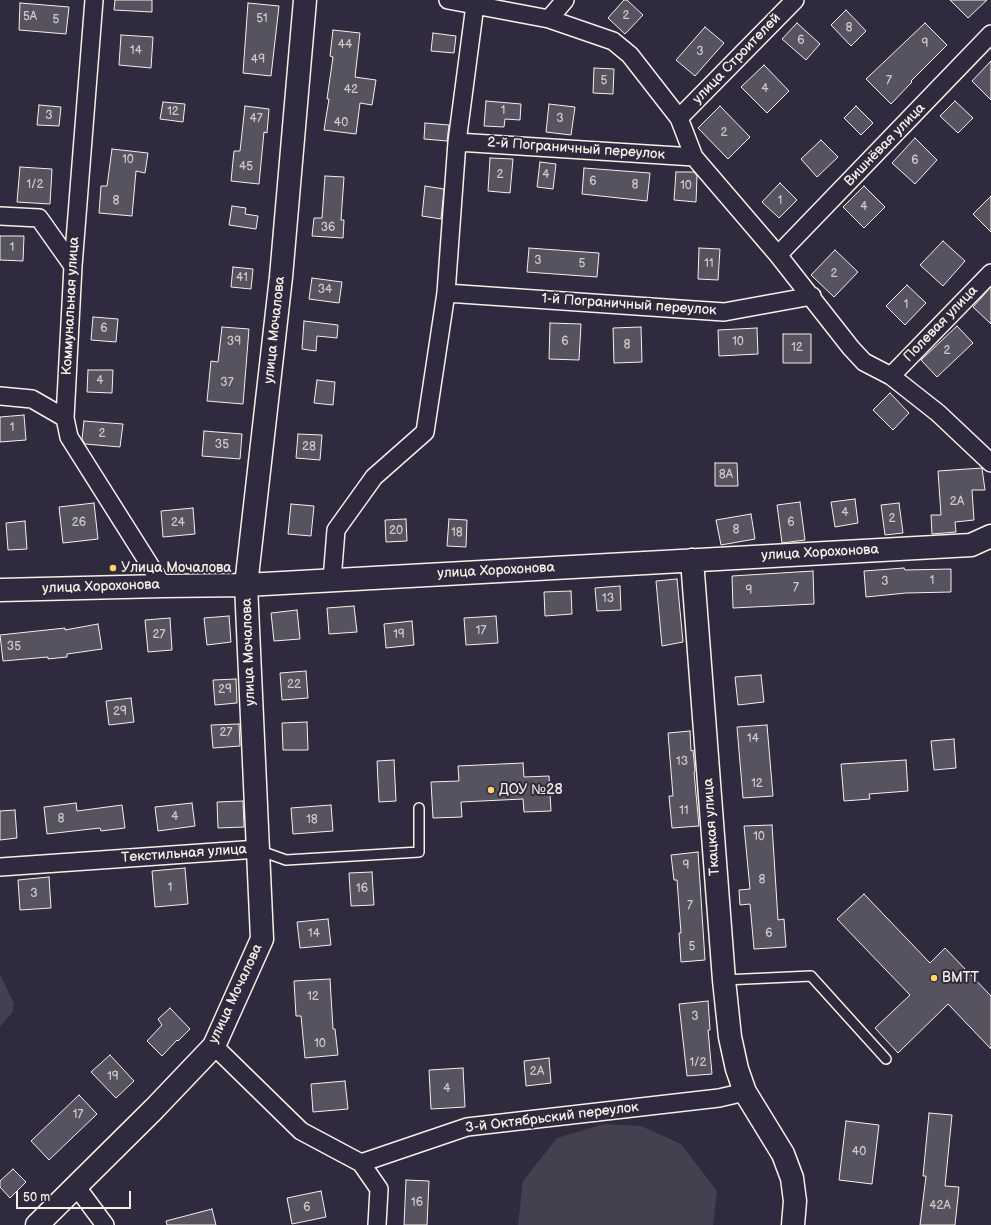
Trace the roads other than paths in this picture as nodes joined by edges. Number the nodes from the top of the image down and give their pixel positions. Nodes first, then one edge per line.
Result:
1 (94, 0) edge
2 (305, 0) edge
3 (448, 0) edge
4 (565, 0) edge
5 (795, 0) edge
6 (475, 5) junction
7 (548, 19) junction
8 (991, 34) edge
9 (679, 118) junction
10 (457, 142) junction
11 (694, 157) junction
12 (0, 216) edge
13 (778, 255) junction
14 (73, 266) junction
15 (991, 273) edge
16 (446, 293) junction
17 (812, 296) junction
18 (892, 376) junction
19 (0, 396) edge
20 (65, 418) junction
21 (991, 463) edge
22 (991, 536) edge
23 (692, 560) junction
24 (332, 580) junction
25 (246, 585) junction
26 (163, 586) junction
27 (0, 590) edge
28 (419, 808) dead end
29 (258, 849) junction
30 (0, 867) edge
31 (724, 980) junction
32 (214, 1046) junction
33 (886, 1059) dead end
34 (745, 1092) junction
35 (360, 1163) junction
36 (76, 1186) junction
37 (37, 1225) edge
38 (105, 1225) edge
39 (377, 1225) edge
40 (793, 1225) edge

1 - 14 street, Коммунальная улица
2 - 25 street, улица Мочалова
3 - 6 street
4 - 7 street
5 - 9 street, улица Строителей
6 - 7 street
6 - 10 street
7 - 9 street
8 - 13 street, Вишнёвая улица
9 - 11 street
10 - 11 street, 2-й Пограничный переулок
10 - 16 street
11 - 13 street
12 - 14 street
13 - 17 street
14 - 20 street, Коммунальная улица
15 - 18 street, Полевая улица
16 - 17 street, 1-й Пограничный переулок
16 - 24 street
17 - 18 street
18 - 21 street
19 - 20 street
20 - 26 street, Коммунальная улица
22 - 23 street, улица Хорохонова
23 - 24 street, улица Хорохонова
23 - 31 street, Ткацкая улица
24 - 25 street, улица Хорохонова
25 - 26 street, улица Хорохонова
25 - 29 street, улица Мочалова
26 - 27 street, улица Хорохонова
28 - 29 lane, Текстильная улица
29 - 30 street, Текстильная улица
29 - 32 street, улица Мочалова
31 - 33 lane
31 - 34 street, Ткацкая улица
32 - 35 street
32 - 36 street, улица Мочалова
34 - 35 street, 3-й Октябрьский переулок
34 - 40 street, Ткацкая улица
35 - 39 street
36 - 37 street, улица Мочалова
36 - 38 street

